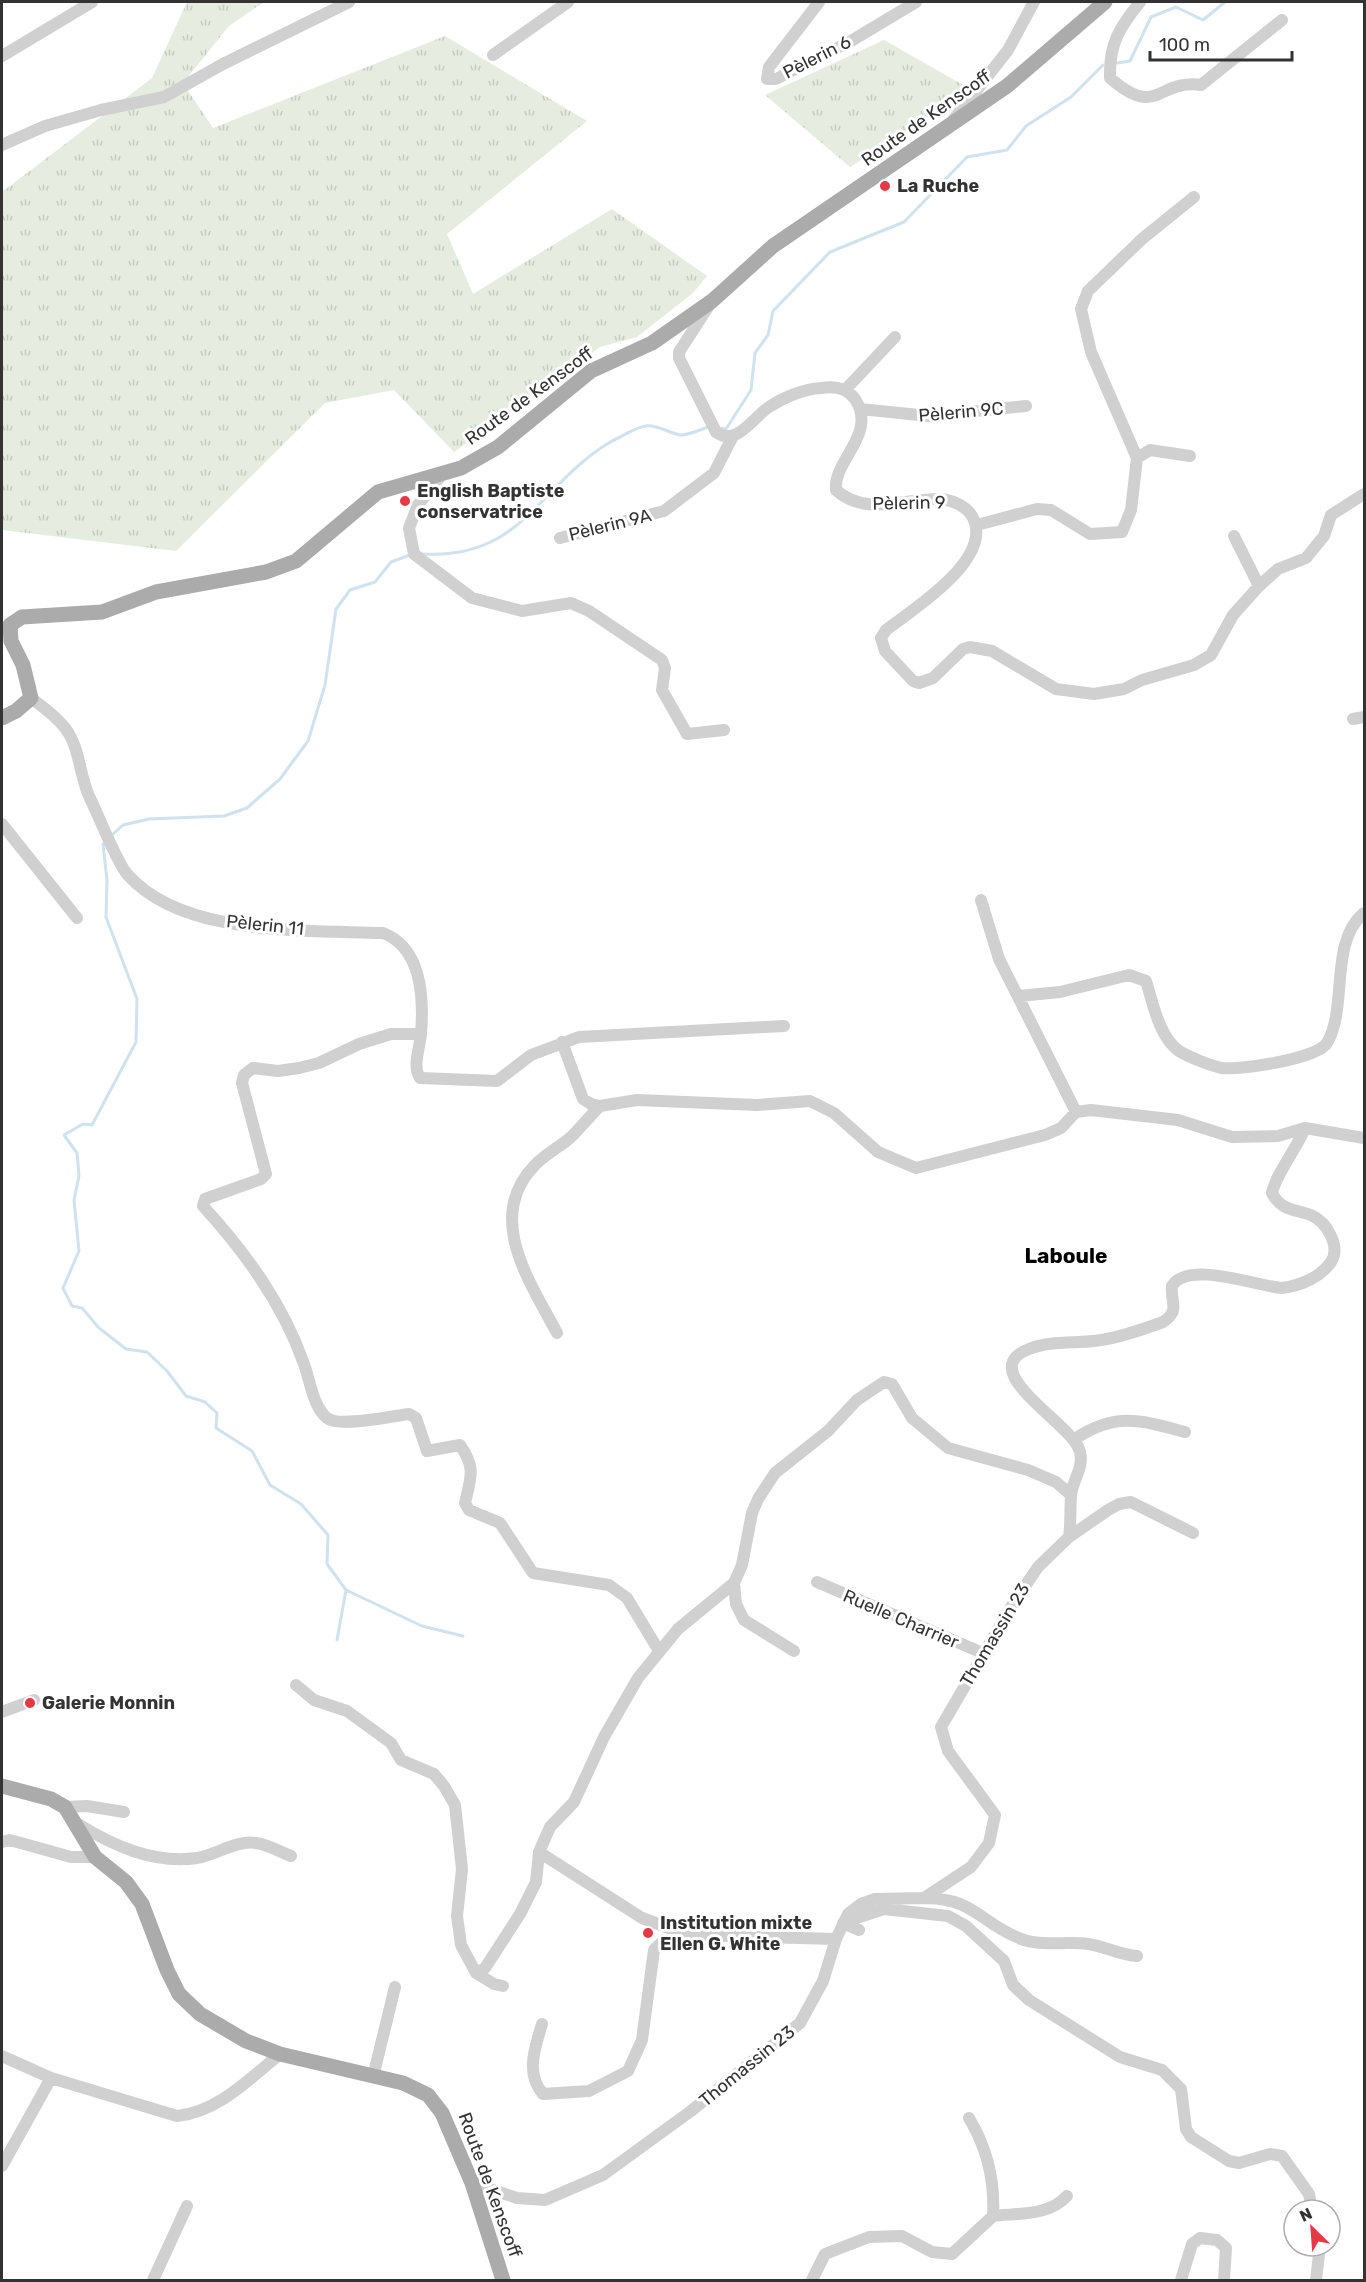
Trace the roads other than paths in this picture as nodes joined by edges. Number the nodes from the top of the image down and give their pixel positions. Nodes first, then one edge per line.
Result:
1 (92, 2) edge
2 (349, 2) edge
3 (568, 2) edge
4 (916, 2) edge
5 (1034, 2) edge
6 (1105, 2) edge
7 (1140, 2) edge
8 (819, 3) edge
9 (1282, 20) dead end
10 (493, 55) dead end
11 (2, 56) edge
12 (947, 127) junction
13 (2, 145) edge
14 (1194, 197) dead end
15 (712, 301) junction
16 (896, 337) dead end
17 (844, 390) junction
18 (1026, 406) dead end
19 (860, 410) junction
20 (733, 436) junction
21 (1190, 456) dead end
22 (1137, 458) junction
23 (443, 473) junction
24 (1365, 494) edge
25 (977, 525) junction
26 (1234, 536) dead end
27 (560, 538) dead end
28 (1259, 586) junction
29 (6, 624) edge
30 (31, 698) junction
31 (2, 718) edge
32 (724, 730) dead end
33 (2, 824) edge
34 (981, 900) dead end
35 (1365, 913) edge
36 (77, 918) dead end
37 (1019, 996) junction
38 (784, 1026) dead end
39 (421, 1034) junction
40 (562, 1042) junction
41 (600, 1106) junction
42 (1077, 1112) junction
43 (1305, 1128) junction
44 (1365, 1138) edge
45 (557, 1333) dead end
46 (1185, 1432) dead end
47 (1075, 1439) junction
48 (1071, 1495) junction
49 (1193, 1533) dead end
50 (1069, 1537) junction
51 (818, 1582) dead end
52 (734, 1583) junction
53 (659, 1651) junction
54 (794, 1651) dead end
55 (985, 1654) junction
56 (296, 1685) dead end
57 (34, 1700) dead end
58 (2, 1712) edge
59 (2, 1786) edge
60 (65, 1807) junction
61 (124, 1812) dead end
62 (78, 1824) junction
63 (2, 1842) edge
64 (539, 1852) junction
65 (291, 1856) dead end
66 (95, 1857) junction
67 (924, 1898) junction
68 (843, 1923) junction
69 (860, 1930) dead end
70 (688, 1935) junction
71 (836, 1939) junction
72 (1137, 1956) dead end
73 (476, 1973) junction
74 (503, 1986) dead end
75 (395, 1987) dead end
76 (542, 2024) dead end
77 (280, 2054) junction
78 (2, 2056) edge
79 (374, 2077) junction
80 (51, 2078) junction
81 (969, 2118) dead end
82 (2, 2166) edge
83 (472, 2183) junction
84 (1067, 2196) dead end
85 (1310, 2198) edge
86 (187, 2206) dead end
87 (993, 2216) junction
88 (1319, 2258) edge
89 (153, 2280) edge
90 (503, 2280) edge
91 (812, 2280) edge
92 (1181, 2280) edge
93 (1224, 2280) edge
94 (1316, 2280) edge

1 - 11 street
2 - 13 street
3 - 10 street
4 - 8 street, Pèlerin 6
5 - 12 street
6 - 12 main road, Route de Kenscoff
7 - 9 street
12 - 15 main road, Route de Kenscoff
14 - 22 street
15 - 20 street
15 - 23 main road, Route de Kenscoff
16 - 17 street
17 - 19 street
17 - 20 street
18 - 19 street, Pèlerin 9C
19 - 25 street, Pèlerin 9
20 - 27 street, Pèlerin 9A
21 - 22 street
22 - 25 street
23 - 29 main road, Route de Kenscoff
23 - 32 street
24 - 28 street
25 - 28 street
26 - 28 street
29 - 30 main road, Route de Kenscoff
30 - 31 main road
30 - 39 street, Pèlerin 11
33 - 36 street
34 - 37 street
35 - 37 street
37 - 42 street
38 - 40 street
39 - 40 street, Pèlerin 11
39 - 53 street
40 - 41 street
41 - 42 street
41 - 45 street
42 - 43 street
43 - 44 street
43 - 47 street
46 - 47 street
47 - 48 street
48 - 50 street
48 - 52 street
49 - 50 street, Thomassin 23
50 - 55 street, Thomassin 23
51 - 55 street, Ruelle Charrier
52 - 53 street
52 - 54 street
53 - 64 street
55 - 67 street, Thomassin 23
56 - 73 street
57 - 58 street
59 - 60 main road, Route de Kenscoff
60 - 61 street
60 - 62 main road, Route de Kenscoff
62 - 65 street
62 - 66 main road, Route de Kenscoff
63 - 66 street
64 - 70 street
64 - 73 street
66 - 77 main road, Route de Kenscoff
67 - 68 street, Thomassin 23
67 - 72 street
68 - 69 street
68 - 71 street, Thomassin 23
68 - 85 street
70 - 71 street
70 - 76 street
71 - 83 street, Thomassin 23
73 - 74 street
75 - 79 street
77 - 79 main road, Route de Kenscoff
77 - 80 street
78 - 80 street
79 - 83 main road, Route de Kenscoff
80 - 82 street
81 - 87 street
83 - 90 main road, Route de Kenscoff
84 - 87 street
86 - 89 street
87 - 91 street
88 - 94 street
92 - 93 street

